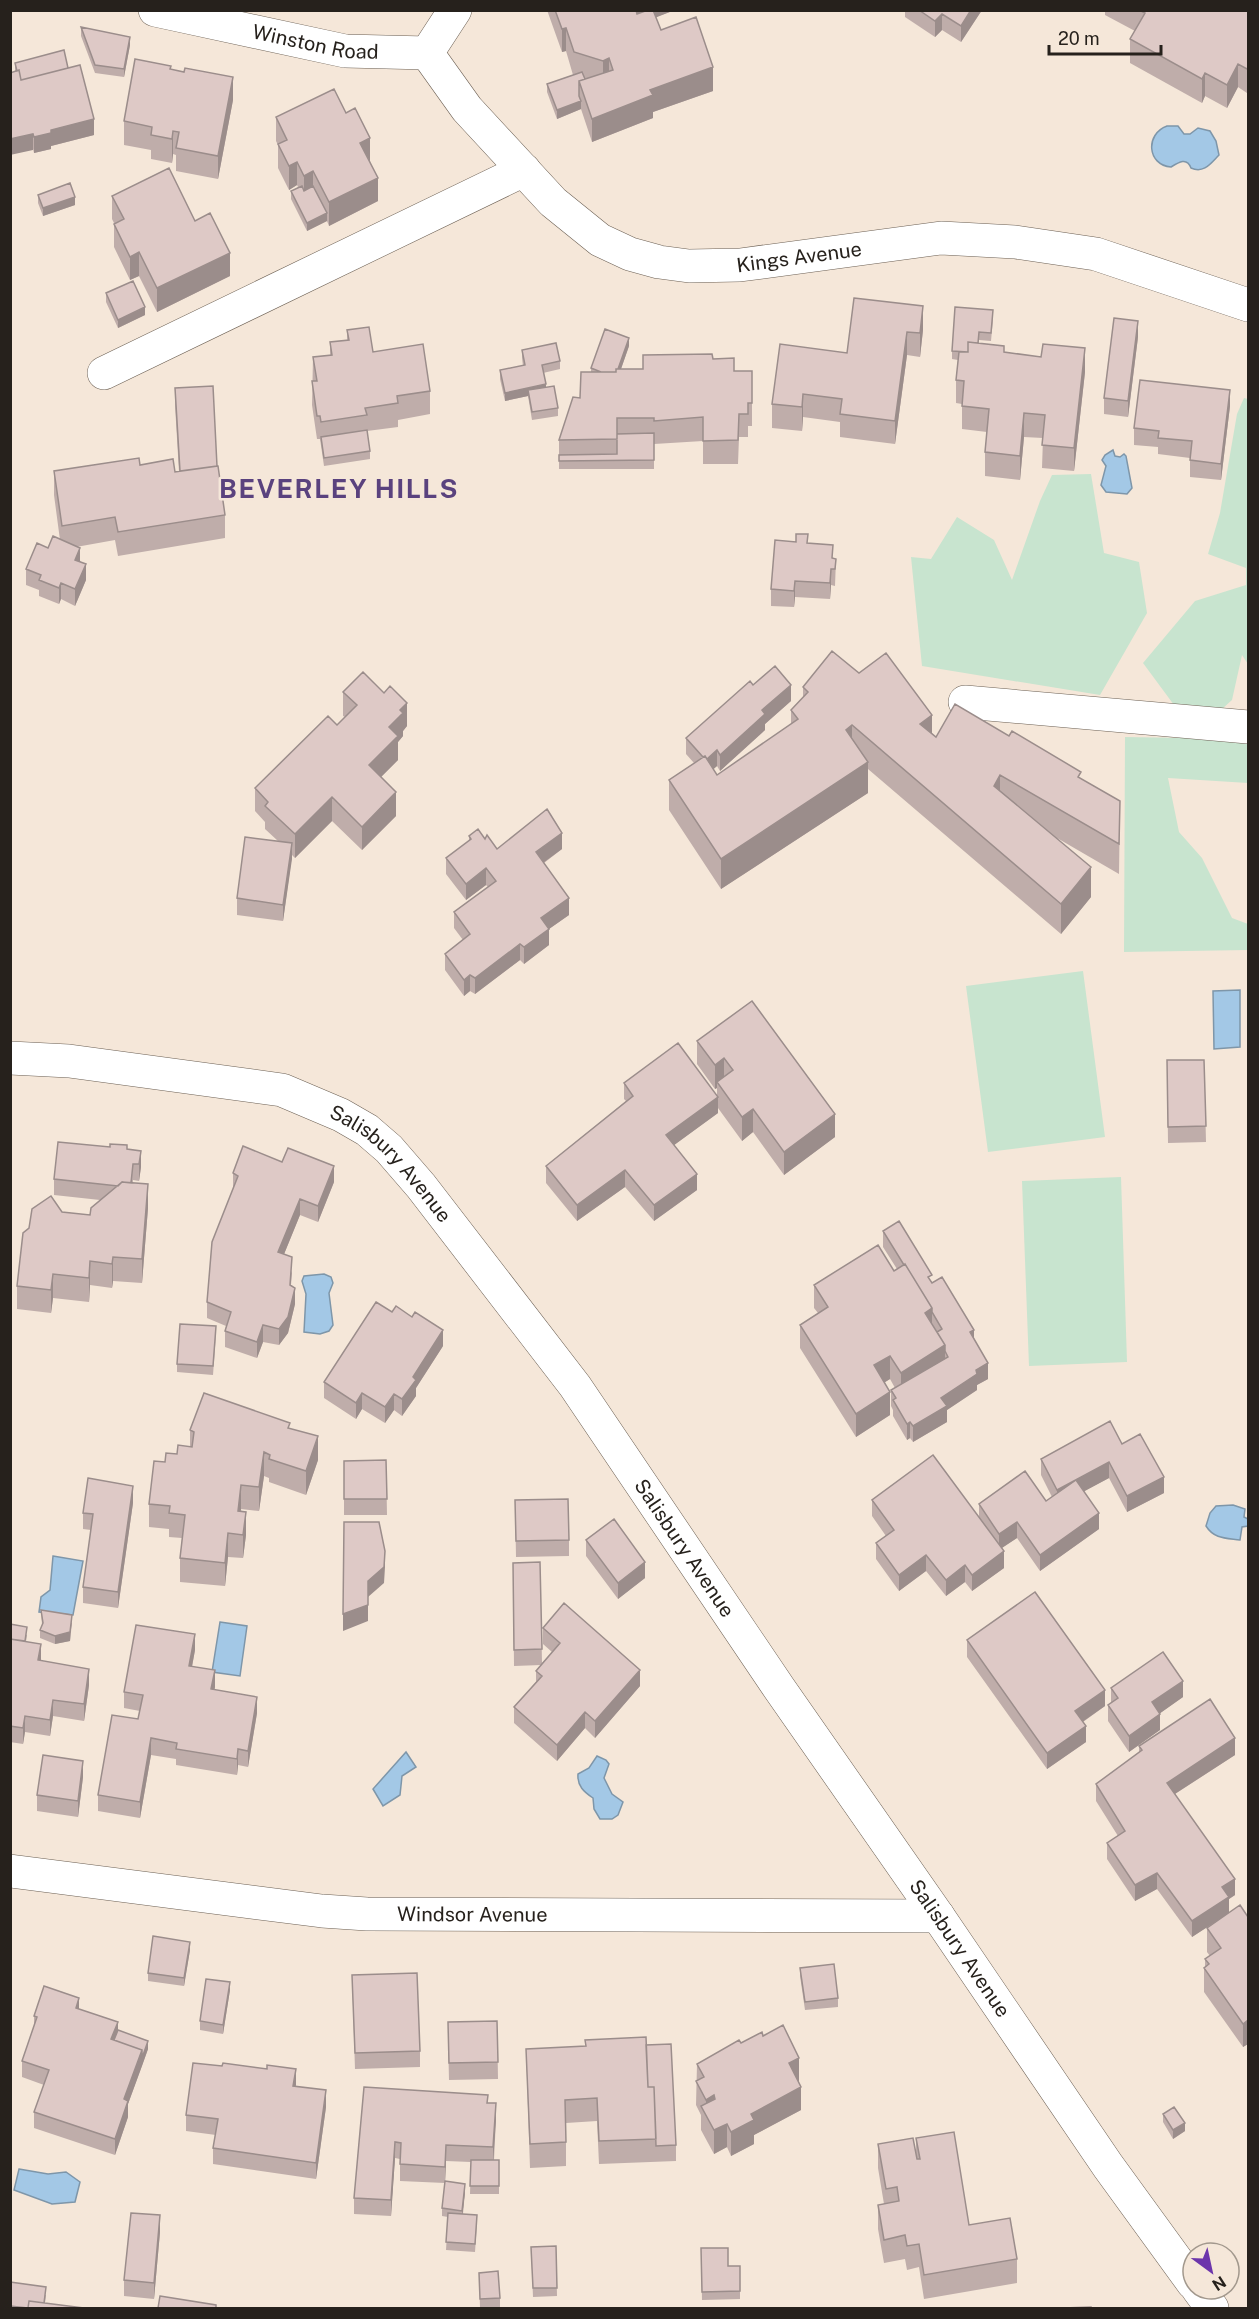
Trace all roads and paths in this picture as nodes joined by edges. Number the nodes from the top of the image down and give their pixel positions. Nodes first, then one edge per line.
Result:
1 (155, 10) edge
2 (456, 10) edge
3 (427, 53) junction
4 (524, 170) junction
5 (1248, 305) edge
6 (104, 373) dead end
7 (964, 702) dead end
8 (1248, 727) edge
9 (10, 1058) edge
10 (10, 1871) edge
11 (938, 1916) junction
12 (1181, 2266) edge

1 - 3 street, Winston Road
2 - 3 street
3 - 4 street, Kings Avenue
4 - 5 street, Kings Avenue
4 - 6 street
7 - 8 street
9 - 11 street, Salisbury Avenue
10 - 11 street, Windsor Avenue
11 - 12 street, Salisbury Avenue

